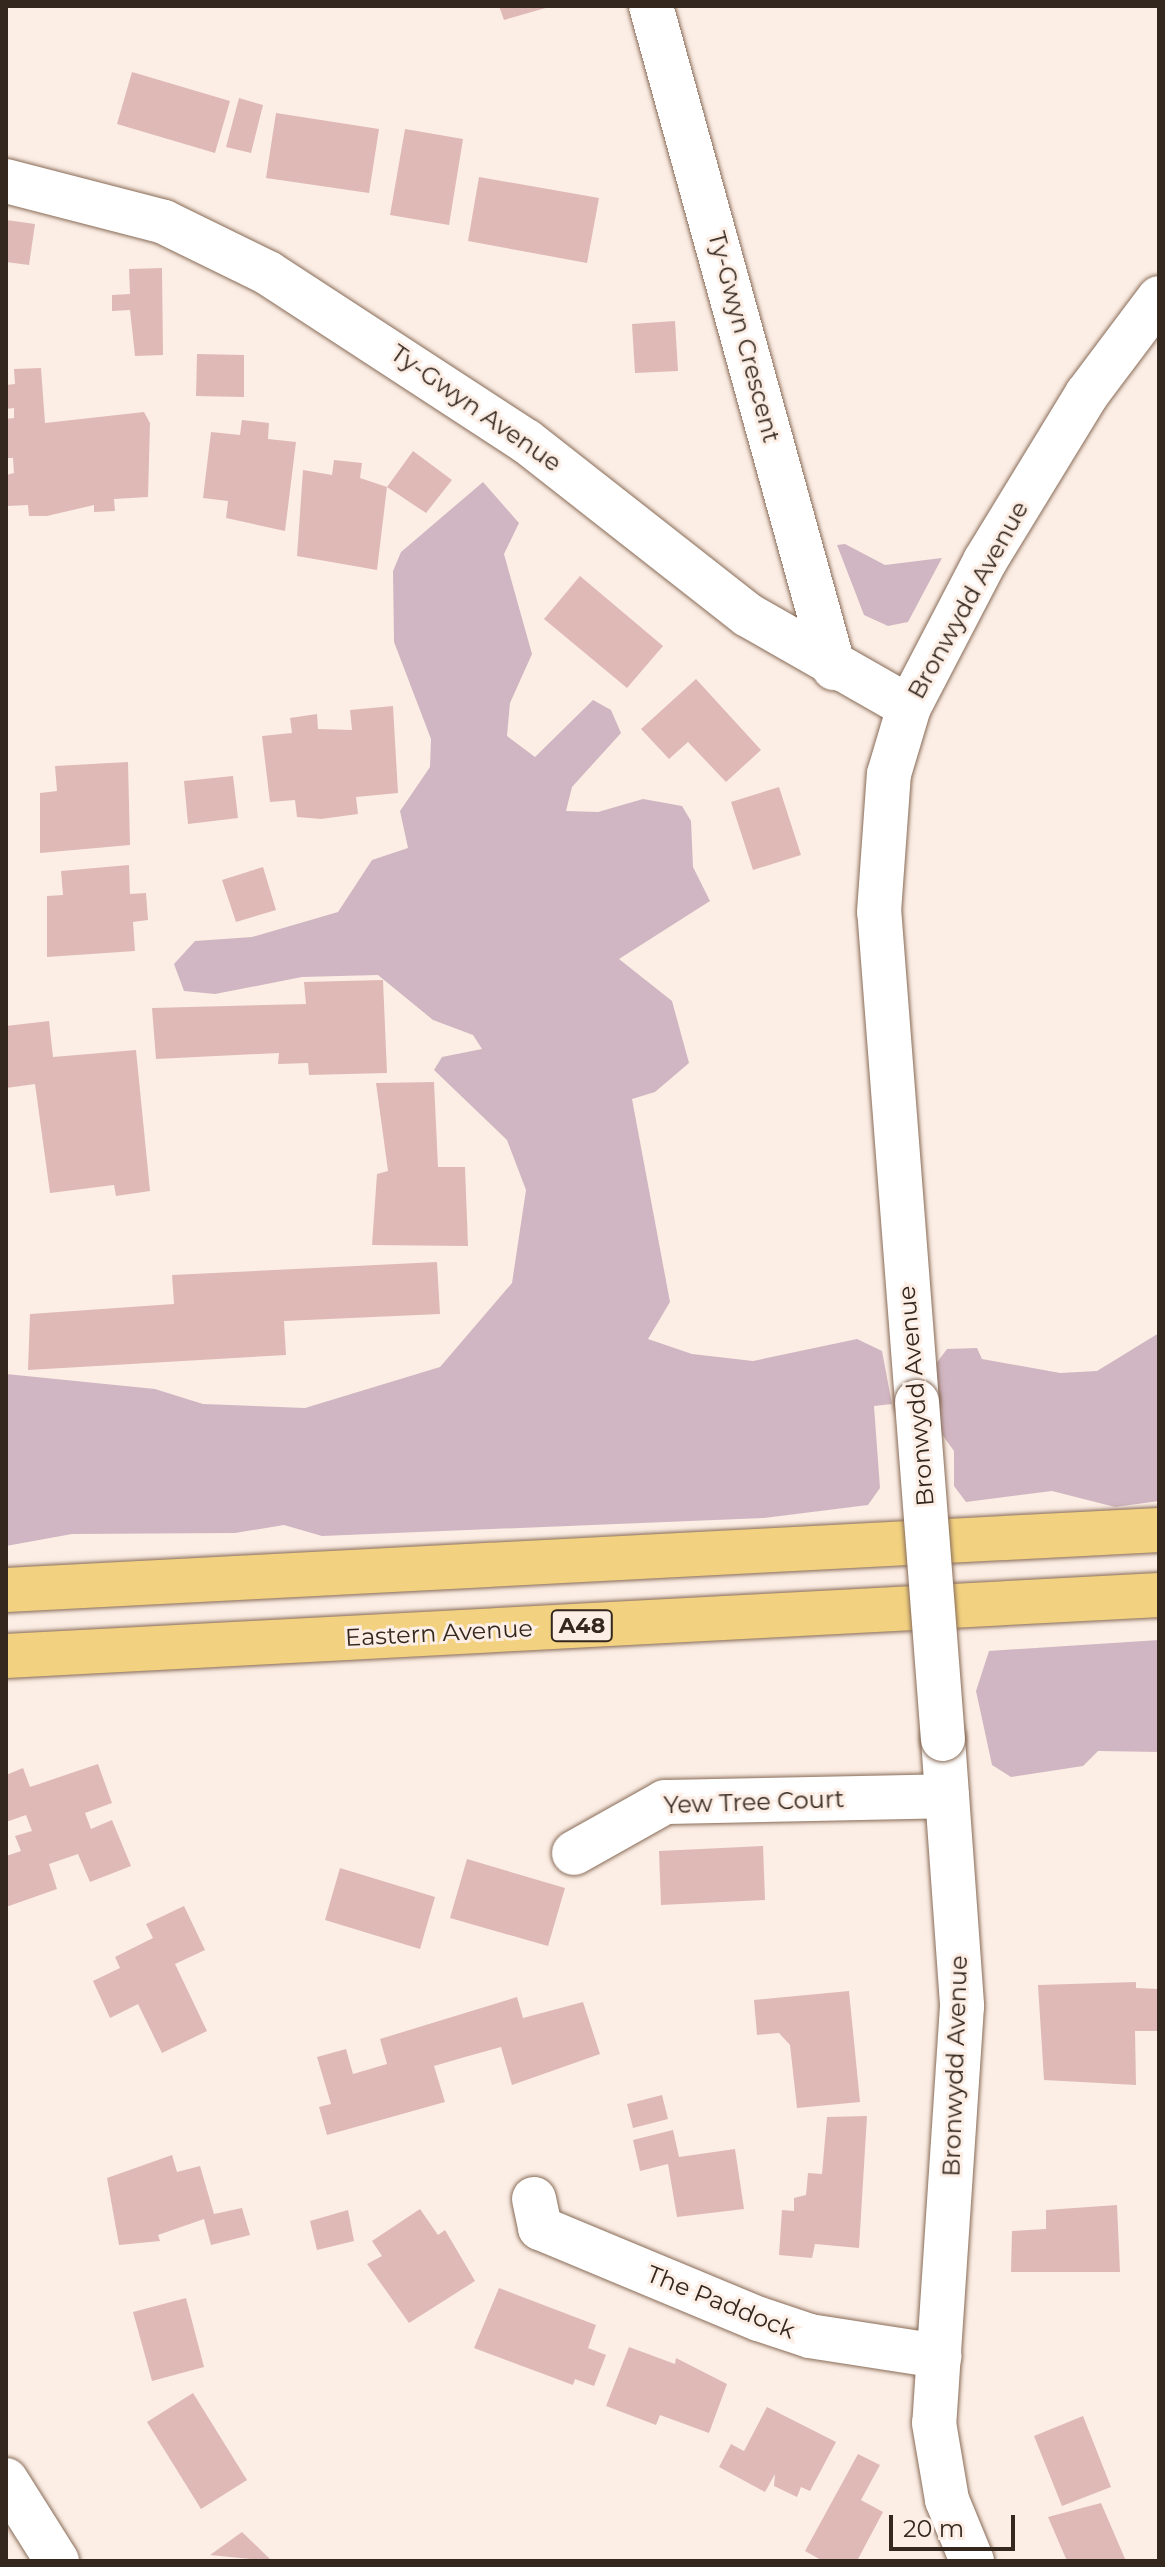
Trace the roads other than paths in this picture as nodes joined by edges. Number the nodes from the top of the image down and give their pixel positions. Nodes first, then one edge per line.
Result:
1 (651, 6) edge
2 (6, 181) edge
3 (1159, 298) edge
4 (834, 668) junction
5 (909, 707) junction
6 (1159, 1530) edge
7 (6, 1590) edge
8 (1159, 1595) edge
9 (6, 1656) edge
10 (947, 1796) junction
11 (574, 1853) dead end
12 (534, 2199) dead end
13 (939, 2356) junction
14 (6, 2480) edge
15 (57, 2561) edge
16 (972, 2561) edge

1 - 4 street, Ty-Gwyn Crescent
2 - 4 street, Ty-Gwyn Avenue
3 - 5 street, Bronwydd Avenue
4 - 5 street, Ty-Gwyn Avenue
5 - 10 street, Bronwydd Avenue, bridge
6 - 7 highway
8 - 9 highway, Eastern Avenue / A48
10 - 11 street, Yew Tree Court
10 - 13 street, Bronwydd Avenue
12 - 13 street, The Paddock
13 - 16 street, Bronwydd Avenue
14 - 15 street

